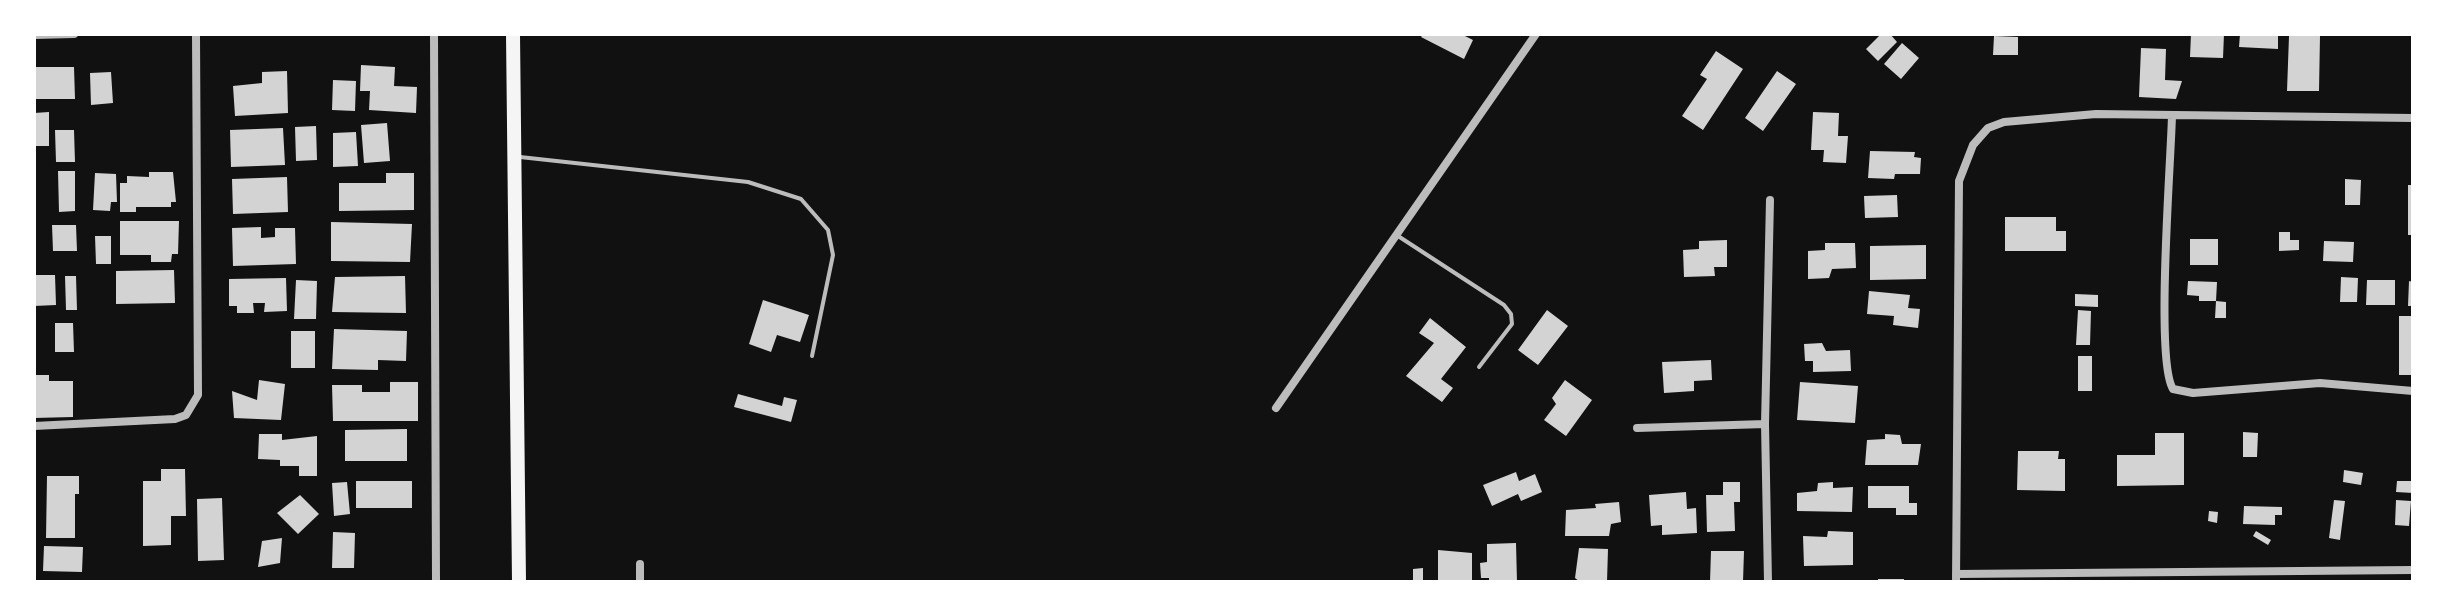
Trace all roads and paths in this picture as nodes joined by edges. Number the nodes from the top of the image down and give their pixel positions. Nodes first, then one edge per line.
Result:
1 (74, 34) edge
2 (196, 34) edge
3 (434, 34) edge
4 (513, 34) edge
5 (1536, 34) edge
6 (34, 35) edge
7 (2172, 115) junction
8 (2413, 118) edge
9 (513, 156) junction
10 (1770, 200) dead end
11 (1398, 236) junction
12 (812, 356) dead end
13 (1479, 367) dead end
14 (2413, 391) edge
15 (1276, 408) dead end
16 (1765, 424) junction
17 (34, 426) edge
18 (1637, 428) dead end
19 (640, 564) dead end
20 (2162, 570) junction
21 (2413, 570) edge
22 (1956, 578) edge
23 (436, 582) edge
24 (519, 582) edge
25 (640, 582) edge
26 (1768, 582) edge
27 (2162, 582) edge

1 - 6 street
2 - 17 street
3 - 23 street
4 - 9 main road
5 - 11 street
7 - 8 street
7 - 14 street
7 - 22 street
9 - 12 lane
9 - 24 main road
10 - 16 street
11 - 13 lane
11 - 15 street
16 - 18 street
16 - 26 street
19 - 25 street
20 - 21 street
20 - 22 street
20 - 27 street

